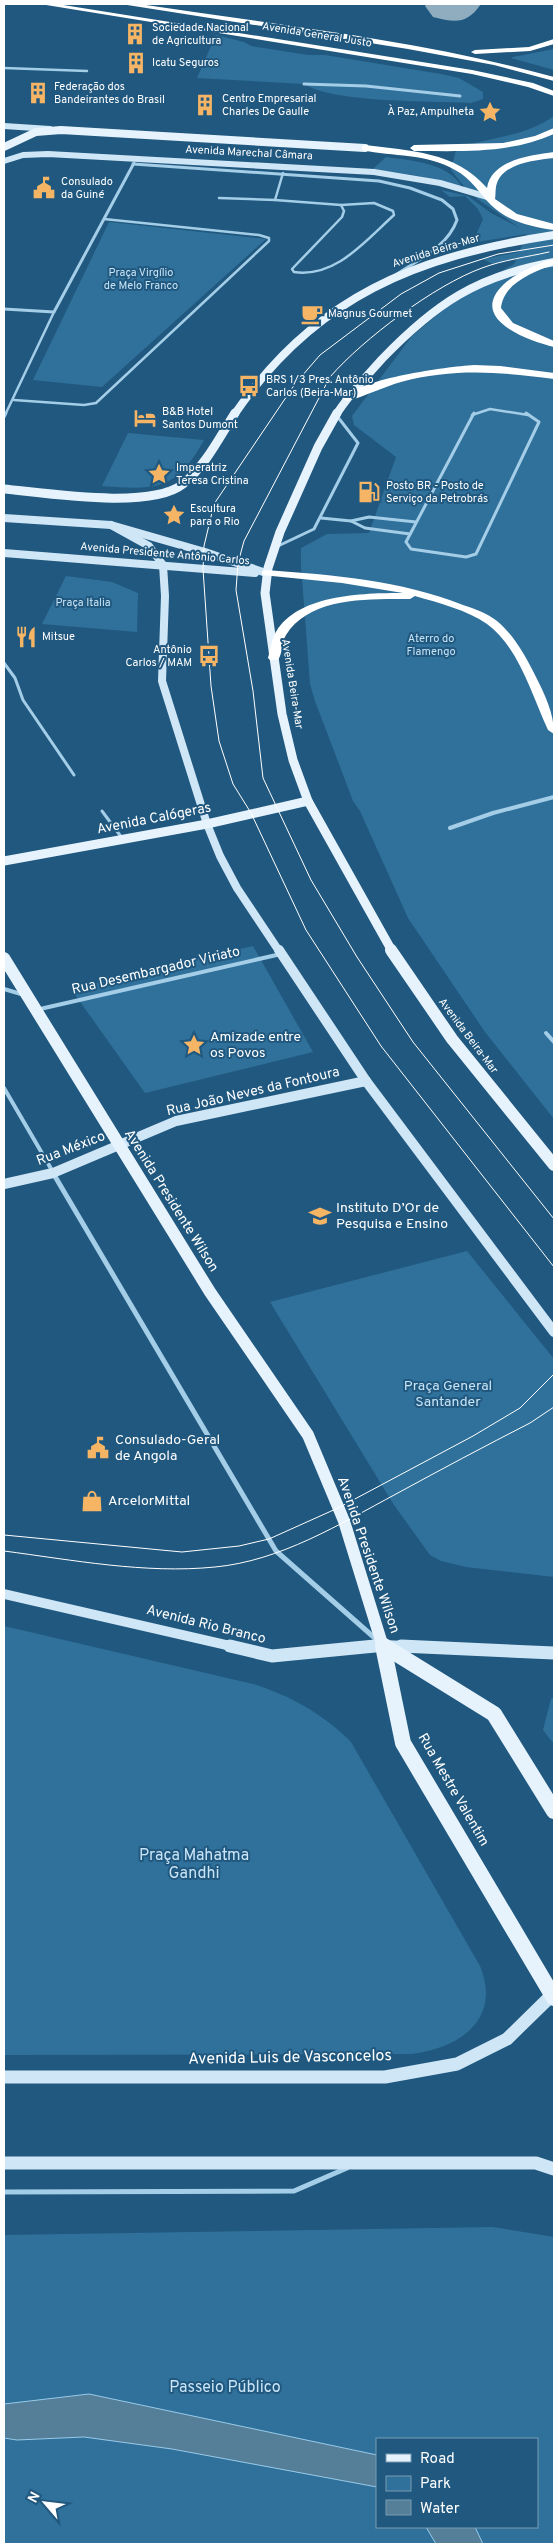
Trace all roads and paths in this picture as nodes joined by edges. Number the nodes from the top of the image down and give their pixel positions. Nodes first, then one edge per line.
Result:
1 (44, 4) edge
2 (126, 4) edge
3 (554, 41) edge
4 (408, 47) junction
5 (4, 68) edge
6 (87, 72) dead end
7 (554, 80) edge
8 (304, 84) dead end
9 (554, 94) edge
10 (460, 96) dead end
11 (4, 126) edge
12 (61, 130) junction
13 (554, 131) edge
14 (4, 147) edge
15 (365, 148) junction
16 (554, 154) edge
17 (4, 161) edge
18 (134, 162) junction
19 (283, 173) junction
20 (219, 198) dead end
21 (491, 198) junction
22 (275, 200) junction
23 (341, 205) junction
24 (104, 219) junction
25 (554, 228) edge
26 (554, 235) edge
27 (553, 262) edge
28 (393, 277) junction
29 (4, 309) edge
30 (54, 312) junction
31 (554, 344) edge
32 (554, 376) edge
33 (346, 398) junction
34 (14, 400) junction
35 (336, 415) junction
36 (4, 418) edge
37 (4, 490) edge
38 (4, 518) edge
39 (322, 518) junction
40 (351, 521) junction
41 (416, 522) junction
42 (111, 525) junction
43 (410, 534) junction
44 (272, 548) junction
45 (4, 553) edge
46 (163, 565) junction
47 (266, 574) junction
48 (428, 596) junction
49 (274, 658) junction
50 (4, 664) edge
51 (554, 730) edge
52 (74, 775) dead end
53 (554, 797) edge
54 (308, 801) junction
55 (102, 811) dead end
56 (207, 824) junction
57 (450, 828) dead end
58 (123, 840) junction
59 (4, 862) edge
60 (281, 954) junction
61 (4, 958) edge
62 (4, 990) edge
63 (26, 995) junction
64 (36, 1010) junction
65 (546, 1033) dead end
66 (554, 1042) edge
67 (366, 1081) junction
68 (4, 1088) edge
69 (118, 1146) junction
70 (554, 1165) edge
71 (53, 1173) junction
72 (4, 1184) edge
73 (554, 1332) edge
74 (4, 1594) edge
75 (383, 1645) junction
76 (554, 1653) edge
77 (554, 1810) edge
78 (553, 1996) edge
79 (4, 2077) edge
80 (362, 2162) junction
81 (4, 2163) edge
82 (554, 2169) edge
83 (4, 2192) edge

1 - 9 highway, Avenida General Justo
2 - 4 highway, Avenida General Justo
3 - 4 highway
4 - 7 highway, Avenida General Justo
5 - 6 lane
8 - 10 street
11 - 12 street, Avenida Marechal Câmara
12 - 14 main road
12 - 15 main road, Avenida Marechal Câmara
13 - 15 highway
15 - 21 highway
16 - 21 highway
17 - 18 street, Avenida Marechal Câmara
18 - 19 street, Avenida Marechal Câmara
18 - 21 street, Avenida Marechal Câmara
18 - 24 street
19 - 22 lane
19 - 28 street, Avenida Marechal Câmara
20 - 22 lane
21 - 25 highway
22 - 23 lane
23 - 23 lane
24 - 30 street
24 - 34 lane
26 - 28 main road, Avenida Beira-Mar
27 - 31 highway
27 - 33 main road, Avenida Beira-Mar
28 - 37 main road, Avenida Beira-Mar
29 - 30 street
30 - 34 lane
32 - 33 highway
33 - 35 main road, Avenida Beira-Mar
34 - 36 lane
35 - 39 lane
35 - 44 main road, Avenida Beira-Mar
38 - 42 street, Avenida Presidente Antônio Carlos
39 - 40 lane
39 - 44 lane
40 - 41 lane
40 - 43 lane
41 - 43 lane
41 - 43 lane
42 - 46 street
42 - 47 street, Avenida Presidente Antônio Carlos
44 - 47 main road, Avenida Beira-Mar
45 - 46 street, Avenida Presidente Antônio Carlos
46 - 47 street, Avenida Presidente Antônio Carlos
46 - 56 street
47 - 48 highway
47 - 49 main road, Avenida Beira-Mar
48 - 49 highway
48 - 51 highway
49 - 54 main road, Avenida Beira-Mar
50 - 52 lane
53 - 57 street
54 - 56 main road, Avenida Calógeras
54 - 70 main road, Avenida Beira-Mar
55 - 58 lane
56 - 58 main road, Avenida Calógeras
56 - 60 street
58 - 59 main road, Avenida Calógeras
60 - 64 lane, Rua Desembargador Viriato
60 - 67 street
61 - 63 main road, Avenida Presidente Wilson
62 - 63 lane
63 - 64 main road, Avenida Presidente Wilson
64 - 69 main road, Avenida Presidente Wilson
65 - 66 lane
67 - 69 street, Rua João Neves da Fontoura
67 - 73 street
68 - 71 lane
69 - 71 street, Rua México
69 - 75 main road, Avenida Presidente Wilson
71 - 72 street, Rua México
71 - 75 street, Avenida Presidente Wilson
74 - 75 street, Avenida Rio Branco
75 - 76 street, Avenida Rio Branco
75 - 77 main road
75 - 78 main road, Rua Mestre Valentim
78 - 79 street, Avenida Luis de Vasconcelos
80 - 81 street
80 - 82 street
80 - 83 lane

